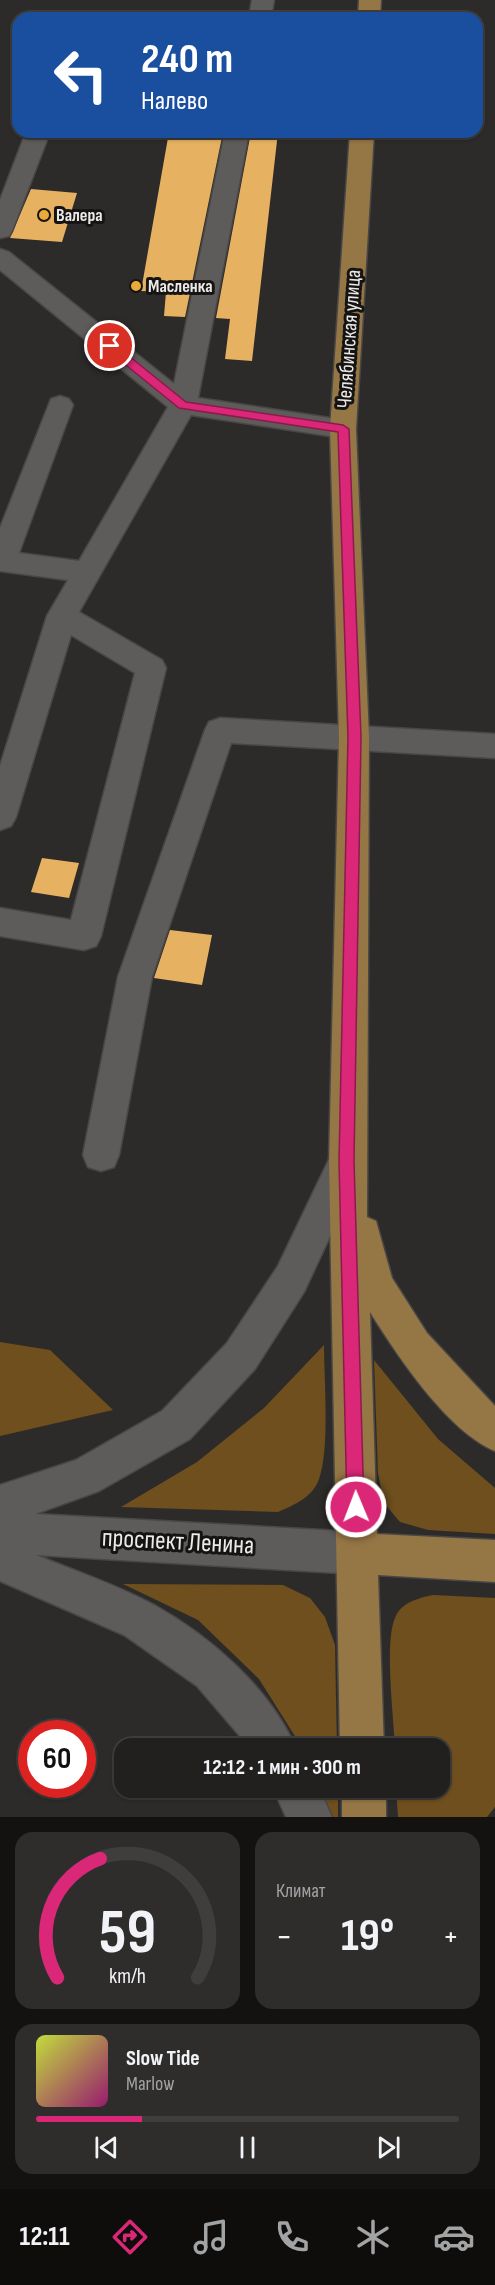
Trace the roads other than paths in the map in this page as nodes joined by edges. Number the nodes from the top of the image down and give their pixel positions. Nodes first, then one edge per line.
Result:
1 (36, 138) edge
2 (236, 138) edge
3 (362, 138) edge
4 (0, 231) edge
5 (0, 257) edge
6 (60, 405) dead end
7 (183, 405) junction
8 (343, 429) junction
9 (87, 572) junction
10 (62, 616) junction
11 (354, 737) junction
12 (495, 746) edge
13 (0, 817) edge
14 (0, 922) edge
15 (101, 1155) dead end
16 (347, 1161) junction
17 (495, 1431) edge
18 (0, 1505) edge
19 (0, 1532) edge
20 (357, 1553) junction
21 (0, 1560) edge
22 (495, 1561) edge
23 (268, 1738) edge
24 (362, 1738) edge
25 (300, 1798) edge
26 (364, 1798) edge
27 (310, 1817) edge
28 (364, 1817) edge

1 - 4 street
2 - 7 street
3 - 8 main road, Челябинская улица
5 - 7 street
6 - 9 street
7 - 8 street
7 - 9 street
8 - 11 main road, Челябинская улица
9 - 10 street
10 - 13 street
10 - 14 street
11 - 12 street
11 - 15 street
11 - 16 main road, Челябинская улица
16 - 17 main road
16 - 18 street
16 - 20 main road, Челябинская улица
19 - 20 street, проспект Ленина
20 - 22 main road
20 - 24 main road, Челябинская улица
21 - 23 street
25 - 27 street
26 - 28 main road

